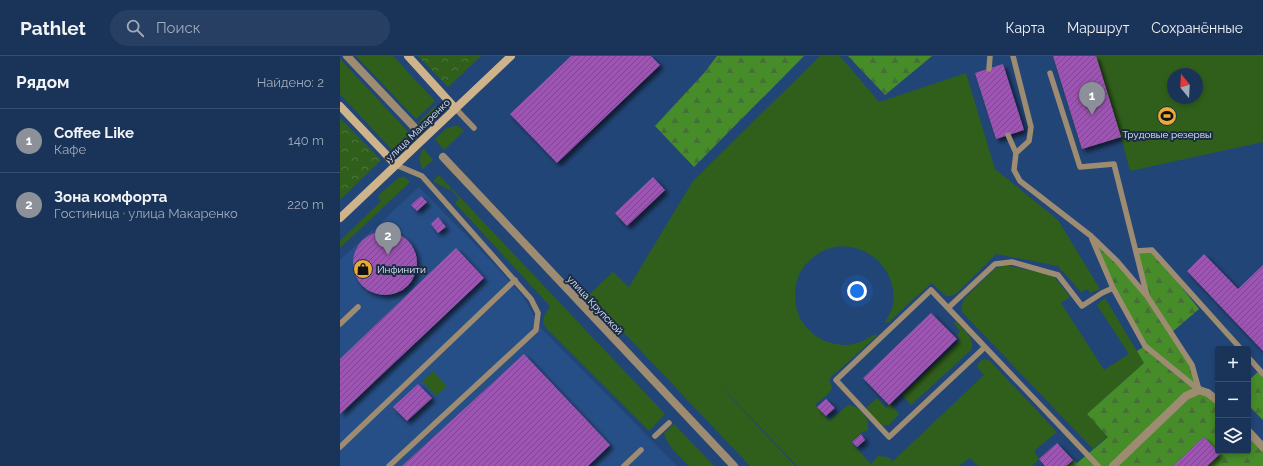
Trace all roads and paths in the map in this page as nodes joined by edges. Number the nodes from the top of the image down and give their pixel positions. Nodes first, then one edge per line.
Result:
1 (347, 56) edge
2 (408, 56) edge
3 (511, 56) edge
4 (990, 56) edge
5 (1013, 56) edge
6 (989, 69) dead end
7 (1050, 73) dead end
8 (340, 106) edge
9 (455, 108) junction
10 (474, 128) dead end
11 (417, 130) dead end
12 (1008, 135) dead end
13 (1016, 153) junction
14 (443, 157) dead end
15 (396, 165) junction
16 (340, 218) edge
17 (1091, 236) junction
18 (1136, 251) junction
19 (515, 280) junction
20 (1113, 288) junction
21 (1147, 296) junction
22 (358, 307) dead end
23 (948, 308) junction
24 (340, 324) edge
25 (1237, 346) edge
26 (985, 347) junction
27 (1251, 360) edge
28 (1263, 374) edge
29 (1198, 390) junction
30 (1215, 399) edge
31 (669, 423) dead end
32 (1251, 434) edge
33 (655, 436) dead end
34 (340, 447) edge
35 (1263, 447) edge
36 (641, 450) dead end
37 (389, 466) edge
38 (624, 466) edge
39 (734, 466) edge
40 (1098, 466) edge
41 (1114, 466) edge

1 - 11 street
2 - 9 main road
3 - 9 main road, улица Макаренко
4 - 6 lane
5 - 13 lane
7 - 18 lane
8 - 15 main road
9 - 10 lane
9 - 15 main road, улица Макаренко
12 - 13 lane
13 - 17 lane
14 - 39 street, улица Крупской
15 - 16 main road, улица Макаренко
15 - 19 lane
17 - 20 lane
17 - 21 lane
18 - 21 lane
18 - 25 lane
19 - 34 lane
19 - 37 lane
20 - 23 lane
20 - 29 lane
21 - 29 lane
22 - 24 lane
23 - 26 lane
23 - 26 lane
26 - 40 lane
27 - 28 lane
29 - 30 street
29 - 41 street
31 - 33 lane
32 - 35 street
36 - 38 lane

